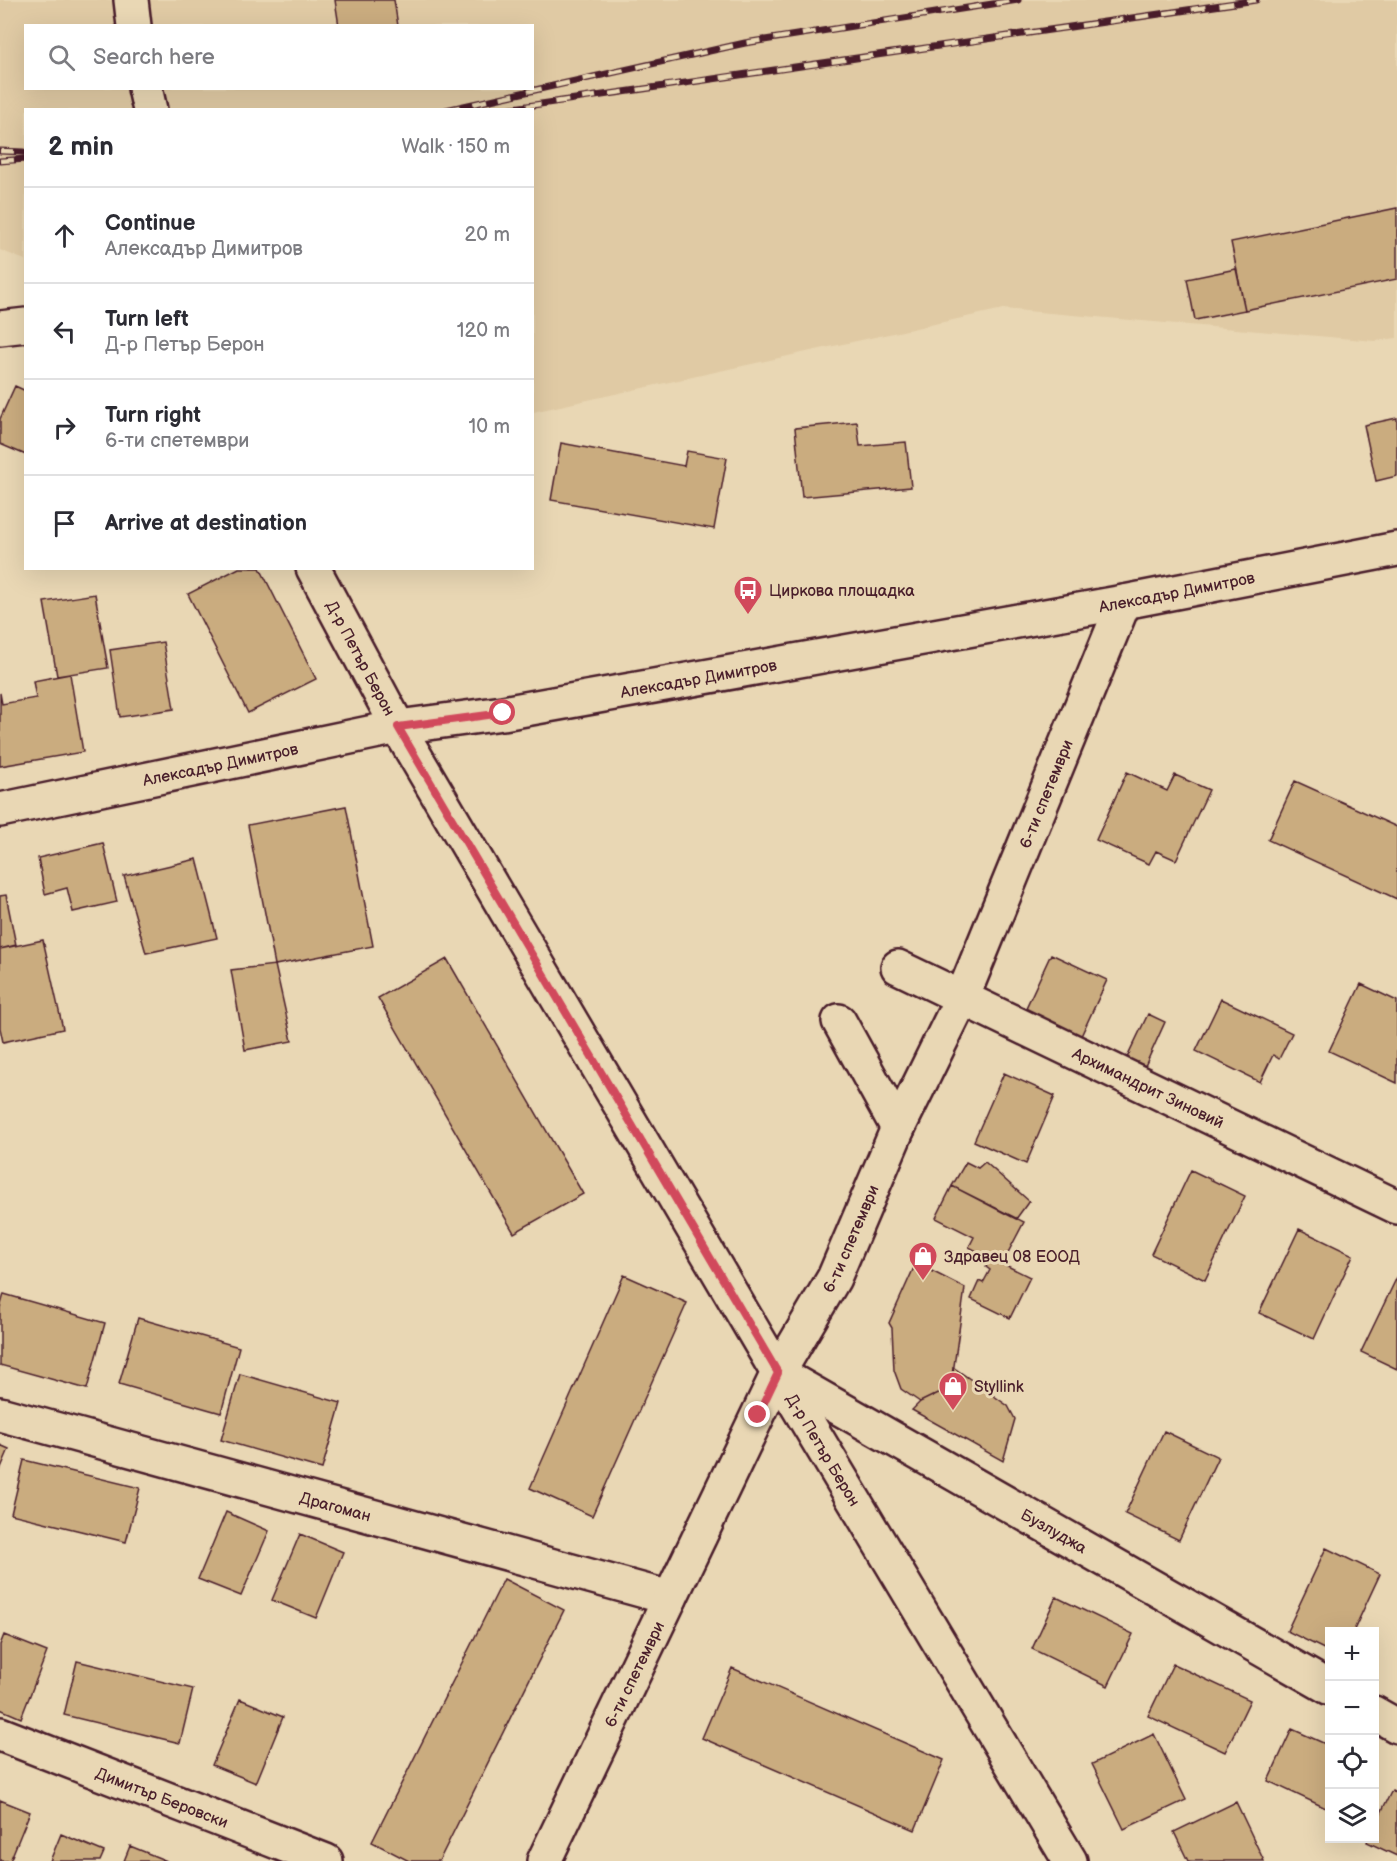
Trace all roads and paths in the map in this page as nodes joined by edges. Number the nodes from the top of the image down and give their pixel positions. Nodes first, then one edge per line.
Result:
1 (131, 0) edge
2 (134, 24) edge
3 (145, 90) edge
4 (150, 108) edge
5 (24, 325) edge
6 (0, 328) edge
7 (1397, 549) edge
8 (314, 570) edge
9 (1124, 602) junction
10 (398, 727) junction
11 (0, 810) edge
12 (898, 967) dead end
13 (962, 998) junction
14 (839, 1021) dead end
15 (898, 1128) junction
16 (1397, 1207) edge
17 (778, 1373) junction
18 (0, 1414) edge
19 (670, 1598) junction
20 (1325, 1686) edge
21 (1379, 1716) edge
22 (1397, 1726) edge
23 (0, 1734) edge
24 (326, 1861) edge
25 (544, 1861) edge
26 (1070, 1861) edge

1 - 2 street
3 - 4 street
5 - 6 street
7 - 9 street, Алексадър Димитров
8 - 10 street, Д-р Петър Берон
9 - 10 street, Алексадър Димитров
9 - 13 street, 6-ти спетември
10 - 11 street, Алексадър Димитров
10 - 17 street, Д-р Петър Берон
12 - 13 street, Архимандрит Зиновий
13 - 15 street, 6-ти спетември
13 - 16 street, Архимандрит Зиновий
14 - 15 street
15 - 17 street, 6-ти спетември
17 - 19 street, 6-ти спетември
17 - 20 street, Бузлуджа
17 - 26 street, Д-р Петър Берон
18 - 19 street, Драгоман
19 - 25 street, 6-ти спетември
21 - 22 street
23 - 24 street, Димитър Беровски

